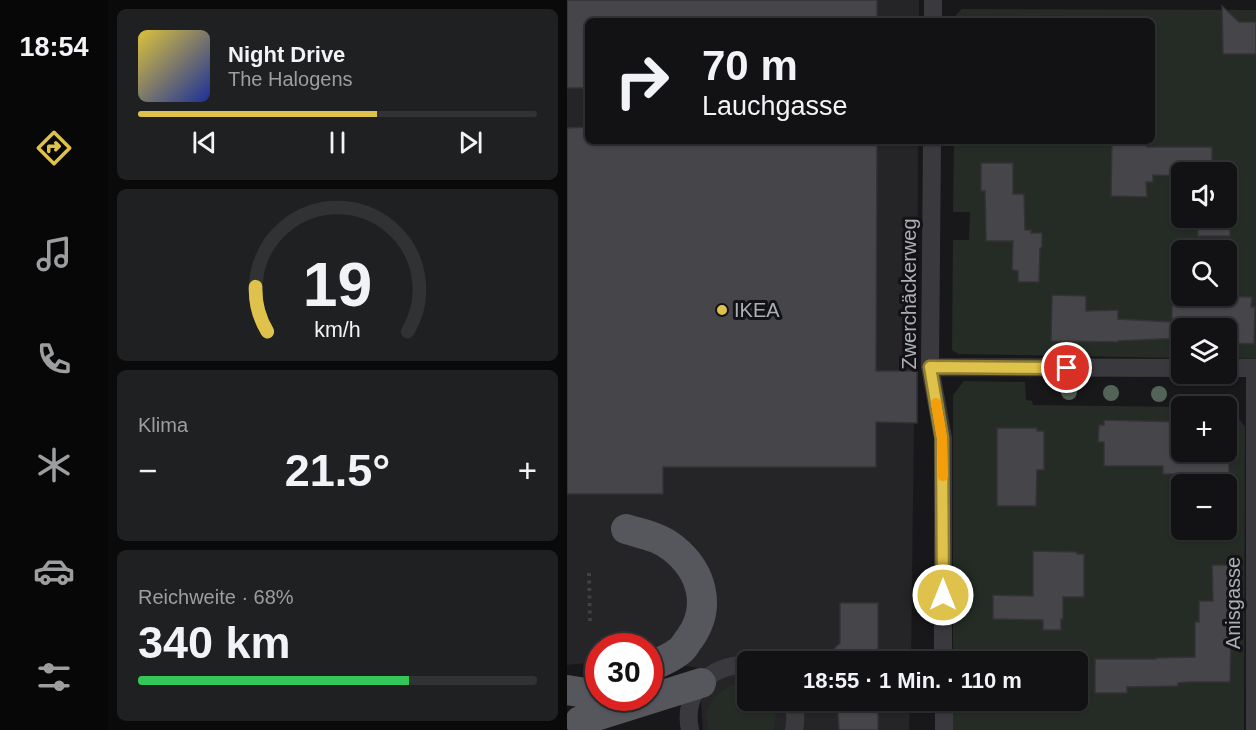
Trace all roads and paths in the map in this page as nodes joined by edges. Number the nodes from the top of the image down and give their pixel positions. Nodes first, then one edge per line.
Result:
1 (933, 0) edge
2 (933, 18) edge
3 (932, 144) edge
4 (930, 367) junction
5 (1171, 368) edge
6 (1237, 368) edge
7 (1256, 368) edge
8 (626, 530) dead end
9 (589, 573) dead end
10 (589, 624) dead end
11 (943, 651) edge
12 (663, 661) edge
13 (737, 664) edge
14 (585, 675) edge
15 (567, 676) edge
16 (701, 684) junction
17 (567, 690) edge
18 (585, 693) edge
19 (663, 696) edge
20 (610, 711) edge
21 (794, 711) edge
22 (943, 711) edge
23 (574, 721) edge
24 (624, 730) edge
25 (690, 730) edge
26 (794, 730) edge
27 (944, 730) edge
28 (1255, 730) edge

1 - 2 street
3 - 4 street, Zwerchäckerweg
4 - 5 street
4 - 11 street, Zwerchäckerweg
6 - 7 street
7 - 28 street, Anisgasse
8 - 12 main road
9 - 10 path
13 - 16 street
14 - 15 main road
16 - 19 main road
16 - 25 street
17 - 18 main road
20 - 23 main road
21 - 26 street
22 - 27 street
23 - 24 main road

